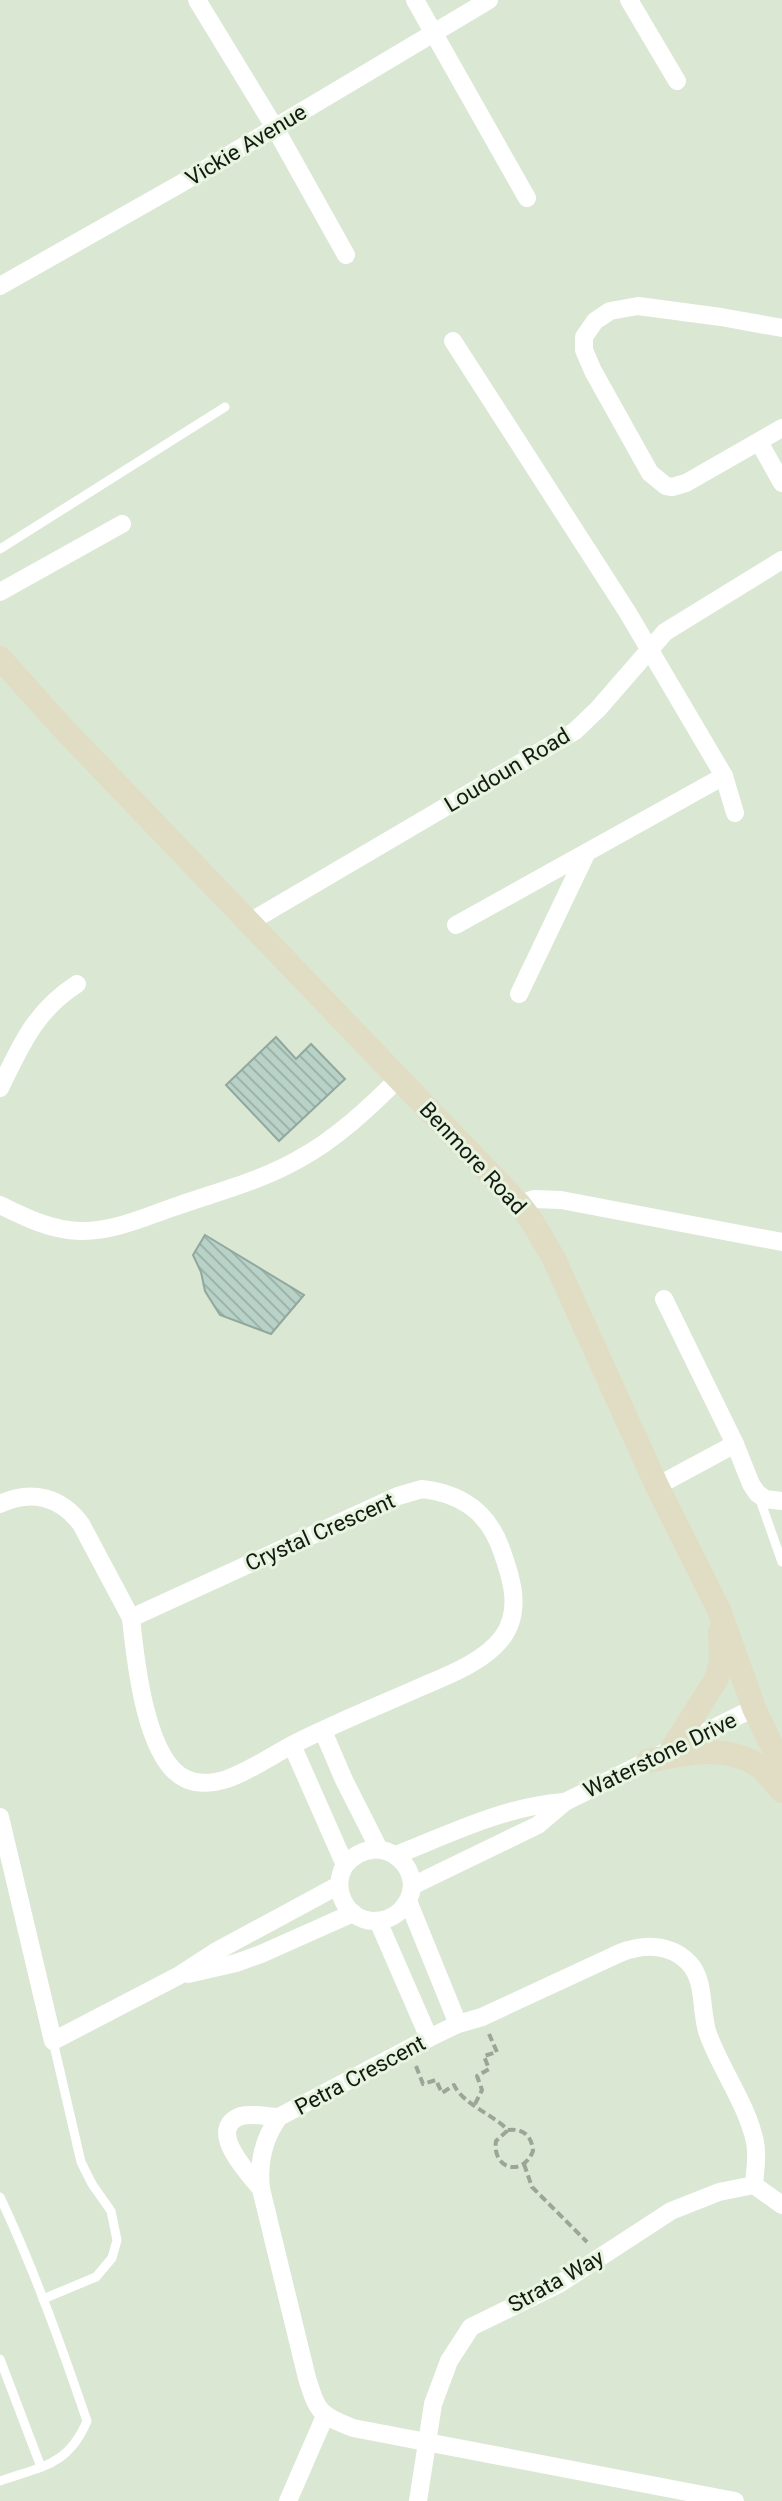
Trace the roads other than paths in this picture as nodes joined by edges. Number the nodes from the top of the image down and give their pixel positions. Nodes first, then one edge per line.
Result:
1 (197, 0) edge
2 (415, 0) edge
3 (489, 0) edge
4 (629, 0) edge
5 (434, 33) junction
6 (677, 81) dead end
7 (275, 128) junction
8 (527, 198) dead end
9 (346, 255) dead end
10 (0, 286) edge
11 (782, 328) edge
12 (453, 341) dead end
13 (225, 407) dead end
14 (782, 428) edge
15 (759, 442) junction
16 (782, 483) edge
17 (122, 524) dead end
18 (2, 544) edge
19 (782, 560) edge
20 (0, 592) edge
21 (649, 650) junction
22 (0, 658) edge
23 (724, 776) junction
24 (735, 813) dead end
25 (586, 854) junction
26 (248, 923) junction
27 (456, 925) dead end
28 (77, 984) dead end
29 (519, 994) dead end
30 (398, 1079) junction
31 (0, 1088) edge
32 (519, 1204) junction
33 (0, 1205) edge
34 (782, 1242) edge
35 (664, 1299) dead end
36 (735, 1444) junction
37 (657, 1486) junction
38 (757, 1493) junction
39 (782, 1501) edge
40 (0, 1504) edge
41 (782, 1562) edge
42 (719, 1610) junction
43 (131, 1618) junction
44 (754, 1708) junction
45 (323, 1731) junction
46 (292, 1745) junction
47 (672, 1749) junction
48 (648, 1761) junction
49 (782, 1768) edge
50 (782, 1791) edge
51 (565, 1802) junction
52 (0, 1817) edge
53 (388, 1852) junction
54 (345, 1865) junction
55 (339, 1885) junction
56 (410, 1893) junction
57 (353, 1913) junction
58 (378, 1921) junction
59 (178, 1976) junction
60 (458, 2024) junction
61 (429, 2038) junction
62 (53, 2041) junction
63 (279, 2117) junction
64 (754, 2185) junction
65 (261, 2189) junction
66 (0, 2197) edge
67 (782, 2205) edge
68 (43, 2299) junction
69 (0, 2359) edge
70 (325, 2416) junction
71 (426, 2441) junction
72 (41, 2467) junction
73 (0, 2481) edge
74 (288, 2501) edge
75 (418, 2501) edge
76 (735, 2501) edge

1 - 7 street
2 - 5 street
3 - 5 street, Vickie Avenue
4 - 6 street
5 - 7 street, Vickie Avenue
5 - 8 street
7 - 9 street
7 - 10 street, Vickie Avenue
11 - 15 street
12 - 21 street
13 - 18 lane
14 - 15 street
15 - 16 street
17 - 20 street
19 - 21 street, Loudoun Road
21 - 23 street
21 - 26 street, Loudoun Road
22 - 26 street, Benmore Road
23 - 24 street
23 - 25 street
25 - 27 street
25 - 29 street
26 - 30 street, Benmore Road
28 - 31 street
30 - 32 street, Benmore Road
30 - 33 street
32 - 34 street
32 - 37 street, Benmore Road
35 - 36 street
36 - 37 street
36 - 38 street
37 - 42 street, Benmore Road
38 - 39 street
38 - 41 lane
40 - 43 street
42 - 44 street, Benmore Road
42 - 47 street
43 - 45 street, Crystal Crescent
43 - 46 street, Crystal Crescent
44 - 47 street, Waterstone Drive
44 - 49 street, Benmore Road
45 - 46 street, Crystal Crescent
45 - 53 street
46 - 54 street
47 - 48 street, Waterstone Drive
48 - 50 street
48 - 51 street, Waterstone Drive
51 - 53 street, Waterstone Drive
51 - 56 street, Waterstone Drive
52 - 62 street
53 - 54 street
53 - 56 street
54 - 55 street
55 - 57 street
55 - 59 street
56 - 58 street
56 - 60 street
57 - 58 street
57 - 59 street
58 - 61 street
59 - 62 street
60 - 61 street, Petra Crescent
60 - 64 street, Petra Crescent
61 - 63 street, Petra Crescent
62 - 68 lane
63 - 65 street, Petra Crescent
63 - 65 street
64 - 67 street
64 - 71 street, Strata Way
65 - 70 street, Petra Crescent
66 - 68 lane
68 - 72 lane
69 - 72 lane
70 - 71 street
70 - 74 street
71 - 75 street, Strata Way
71 - 76 street
72 - 73 lane

